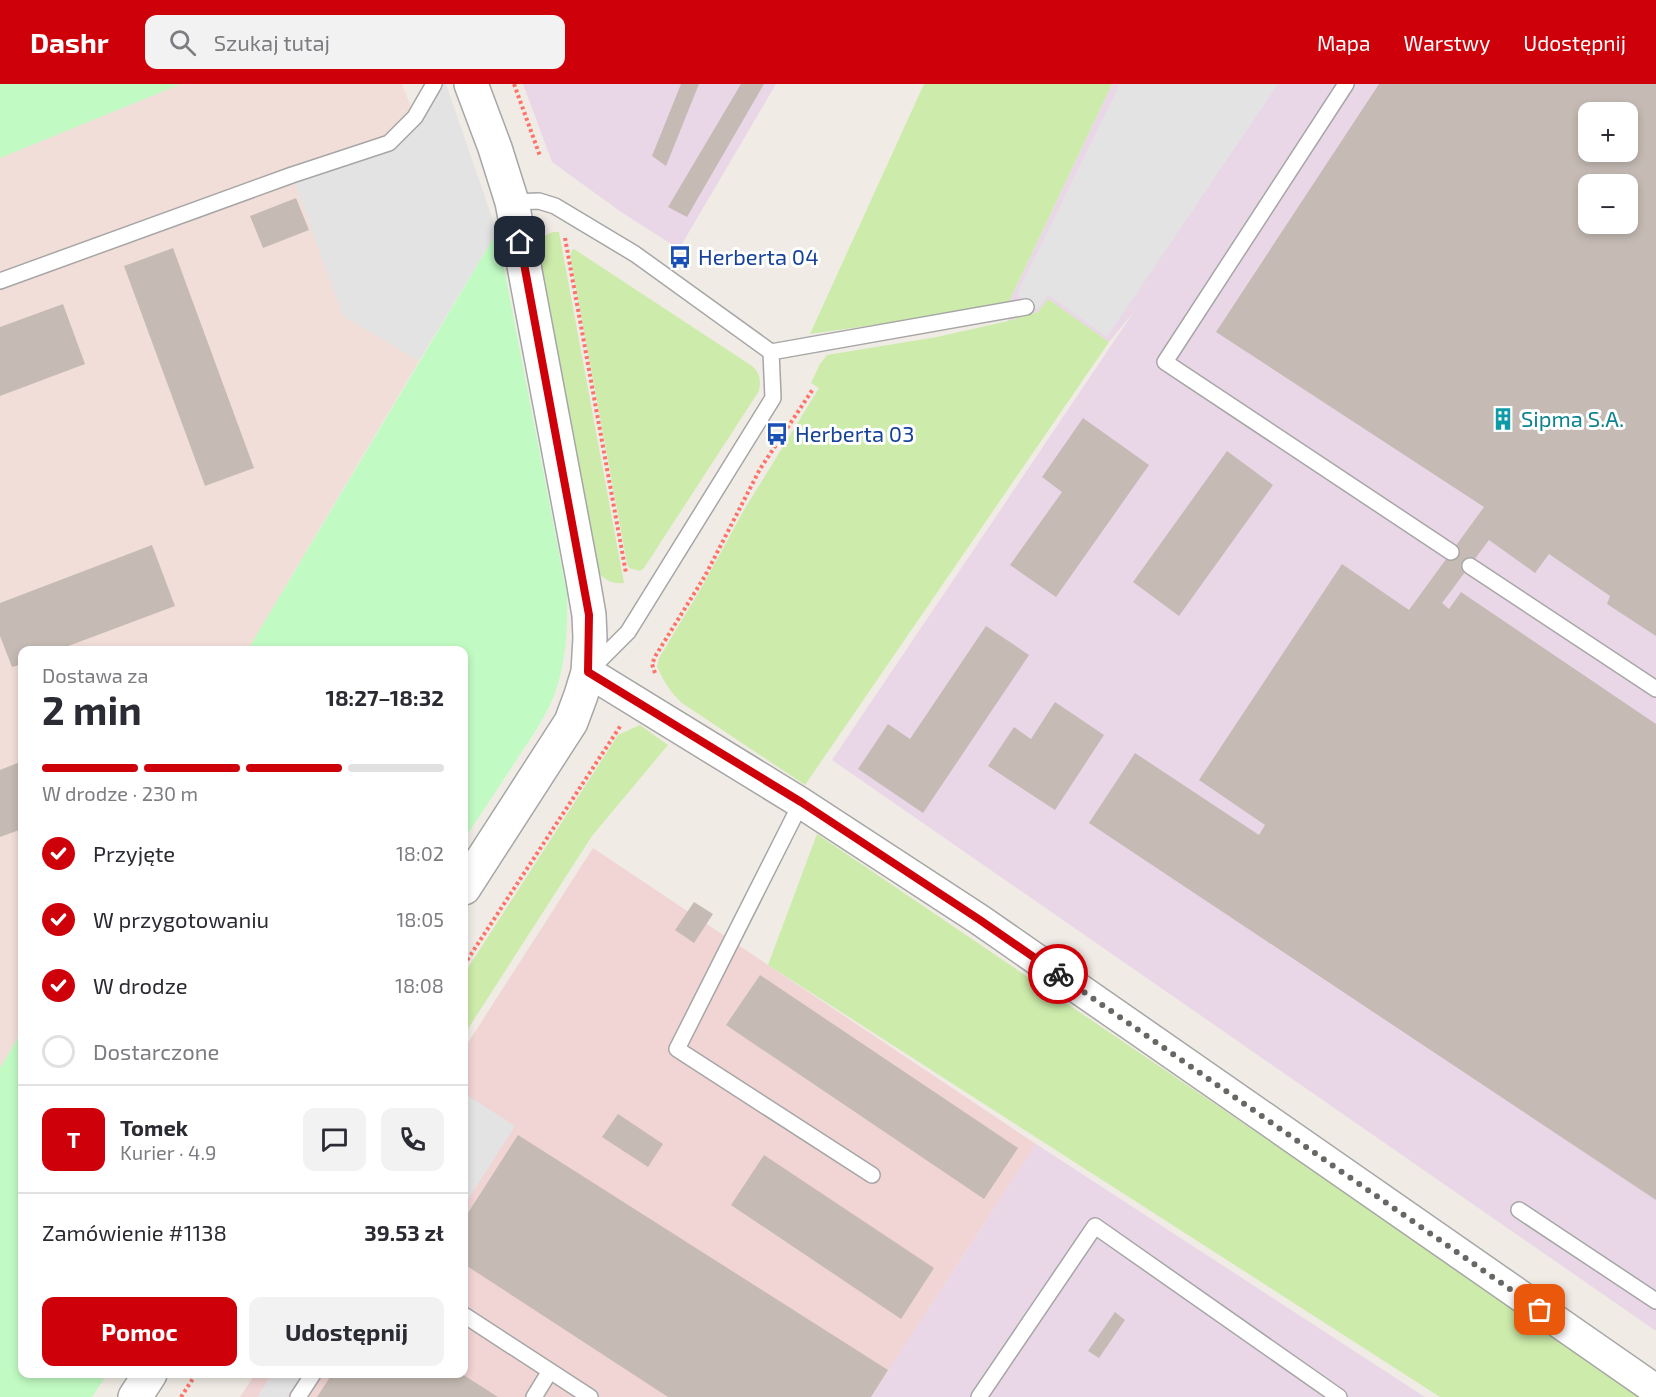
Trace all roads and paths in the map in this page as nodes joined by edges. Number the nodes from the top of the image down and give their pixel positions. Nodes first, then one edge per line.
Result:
1 (434, 84) edge
2 (471, 84) edge
3 (514, 84) edge
4 (1346, 84) edge
5 (540, 156) dead end
6 (512, 202) junction
7 (564, 235) dead end
8 (0, 281) edge
9 (1026, 307) dead end
10 (771, 352) junction
11 (813, 389) dead end
12 (1451, 552) dead end
13 (1470, 566) dead end
14 (626, 573) dead end
15 (588, 672) junction
16 (655, 673) dead end
17 (1656, 689) edge
18 (624, 722) dead end
19 (801, 802) junction
20 (468, 882) edge
21 (468, 960) edge
22 (872, 1175) dead end
23 (1519, 1210) dead end
24 (1656, 1300) edge
25 (468, 1318) edge
26 (550, 1371) junction
27 (147, 1378) edge
28 (193, 1378) edge
29 (310, 1378) edge
30 (1656, 1390) edge
31 (135, 1397) edge
32 (181, 1397) edge
33 (298, 1397) edge
34 (534, 1397) edge
35 (590, 1397) edge
36 (979, 1397) edge
37 (1339, 1397) edge

1 - 8 lane
2 - 6 street
3 - 5 path
4 - 12 lane
6 - 10 lane
6 - 15 street
7 - 14 path
9 - 10 lane
10 - 15 lane
11 - 16 path
13 - 17 lane
15 - 19 street
15 - 20 street
18 - 21 path
19 - 22 lane
19 - 30 street
23 - 24 lane
25 - 26 lane
26 - 34 lane
26 - 35 lane
27 - 31 street
28 - 32 path
29 - 33 lane
36 - 37 lane

